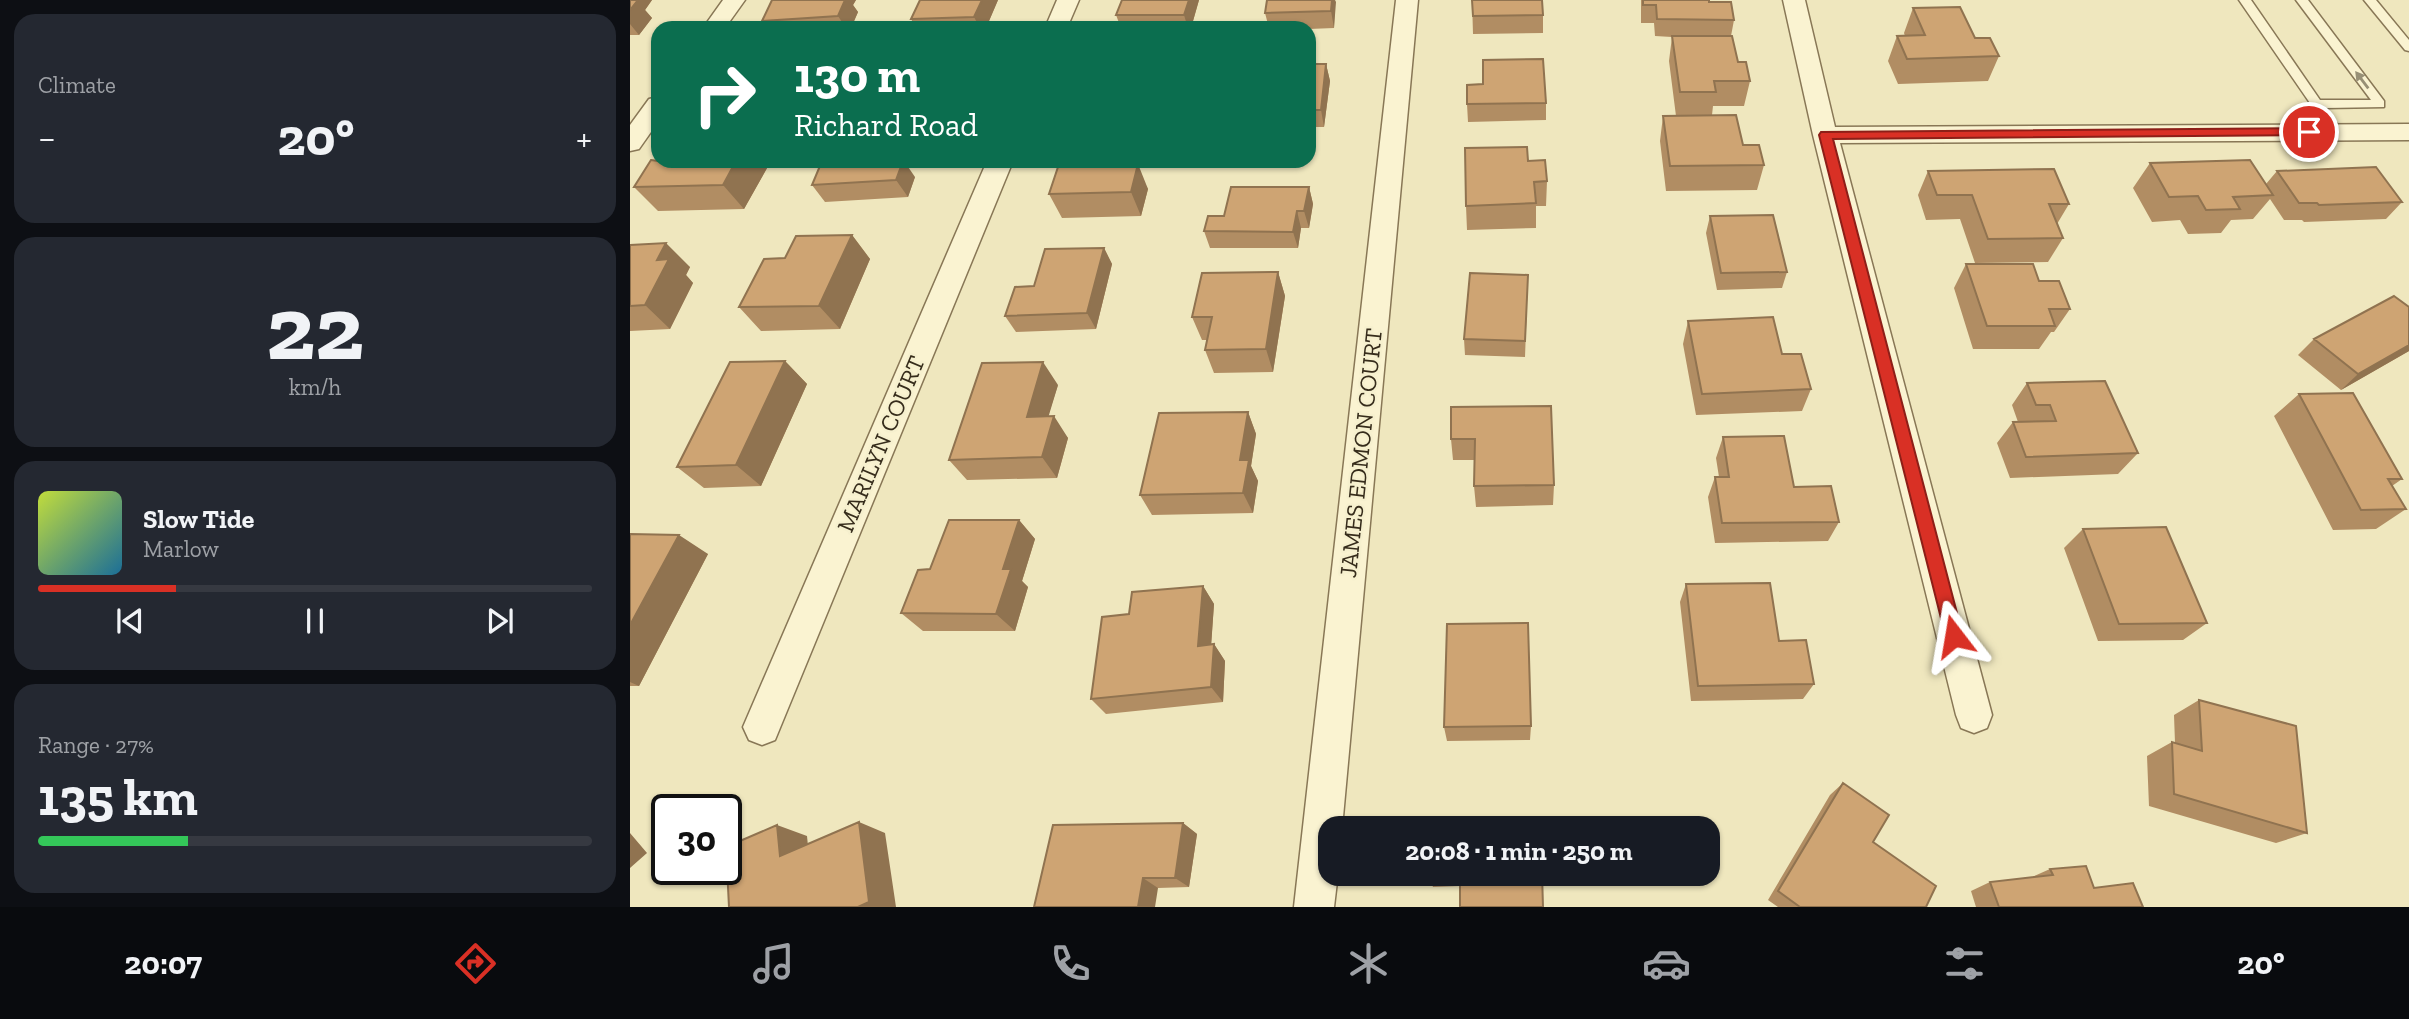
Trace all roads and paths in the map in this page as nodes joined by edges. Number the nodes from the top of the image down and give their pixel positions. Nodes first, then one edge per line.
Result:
1 (734, 0) edge
2 (1068, 0) edge
3 (1407, 0) edge
4 (1794, 0) edge
5 (2245, 0) edge
6 (2302, 0) edge
7 (2370, 0) edge
8 (719, 21) edge
9 (1059, 21) edge
10 (2409, 47) edge
11 (2317, 104) junction
12 (651, 114) edge
13 (2336, 132) junction
14 (2409, 132) edge
15 (1825, 135) junction
16 (630, 143) edge
17 (997, 168) edge
18 (1974, 715) dead end
19 (762, 727) dead end
20 (1314, 907) edge

1 - 8 street
2 - 9 street
3 - 20 street, JAMES EDMON COURT
4 - 15 street
5 - 11 lane
11 -> 6 lane
7 - 10 lane
11 - 13 lane
12 - 16 street
13 - 14 street
13 - 15 street
15 - 18 street
17 - 19 street, MARILYN COURT

